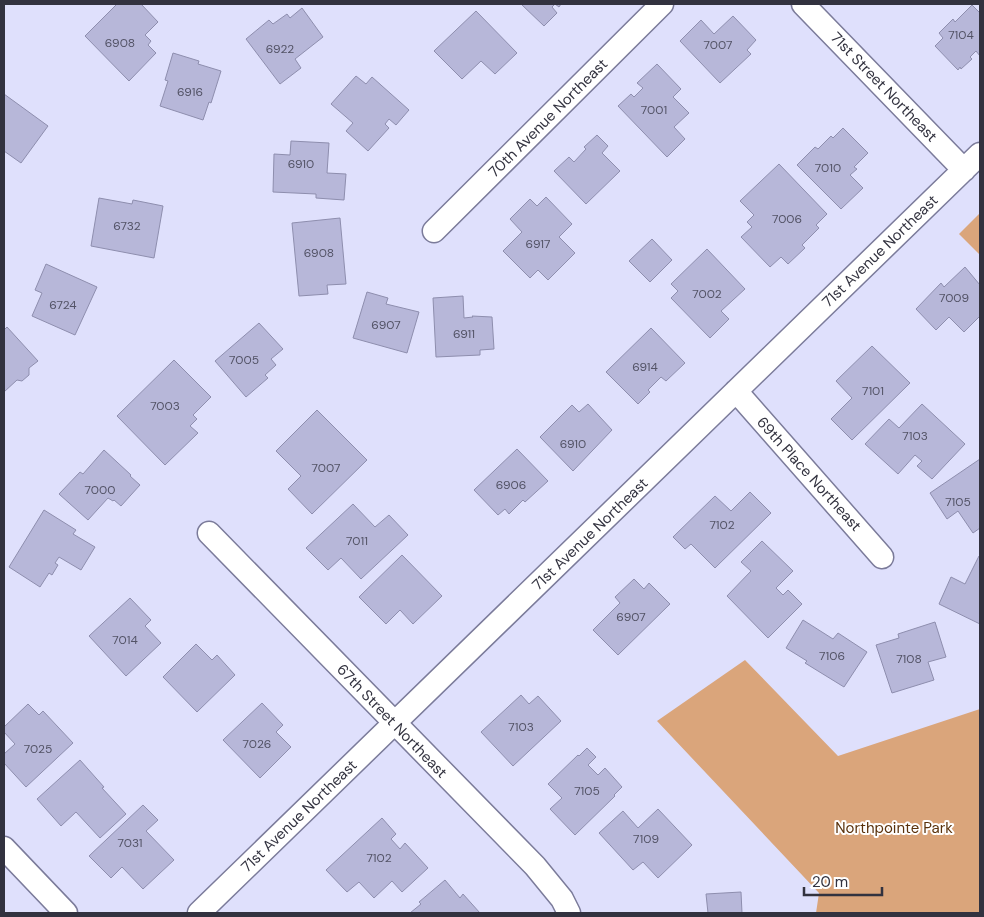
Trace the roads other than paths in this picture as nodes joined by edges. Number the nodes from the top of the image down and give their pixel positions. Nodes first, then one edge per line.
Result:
1 (662, 4) edge
2 (803, 4) edge
3 (980, 154) edge
4 (964, 170) junction
5 (434, 231) dead end
6 (736, 392) junction
7 (209, 533) dead end
8 (882, 557) dead end
9 (395, 723) junction
10 (4, 848) edge
11 (66, 913) edge
12 (199, 913) edge
13 (569, 913) edge

1 - 5 street, 70th Avenue Northeast
2 - 4 street, 71st Street Northeast
3 - 4 street, 71st Avenue Northeast
4 - 6 street, 71st Avenue Northeast
6 - 8 street, 69th Place Northeast
6 - 9 street, 71st Avenue Northeast
7 - 9 street, 67th Street Northeast
9 - 12 street, 71st Avenue Northeast
9 - 13 street, 67th Street Northeast
10 - 11 street

